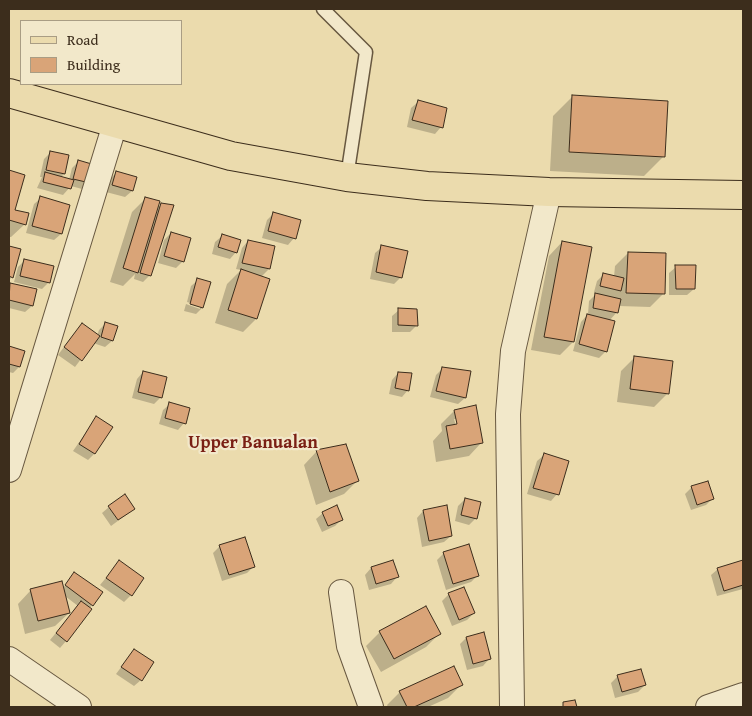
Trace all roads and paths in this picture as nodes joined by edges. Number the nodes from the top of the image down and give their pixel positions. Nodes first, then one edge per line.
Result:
1 (323, 9) edge
2 (9, 94) edge
3 (115, 124) junction
4 (348, 176) junction
5 (549, 192) junction
6 (743, 195) edge
7 (9, 470) edge
8 (341, 592) dead end
9 (9, 659) edge
10 (743, 695) edge
11 (79, 707) edge
12 (371, 707) edge
13 (512, 707) edge
14 (708, 707) edge

1 - 4 lane
2 - 3 main road
3 - 4 main road
3 - 7 street
4 - 5 main road
5 - 6 main road
5 - 13 street
8 - 12 street
9 - 11 street
10 - 14 street

